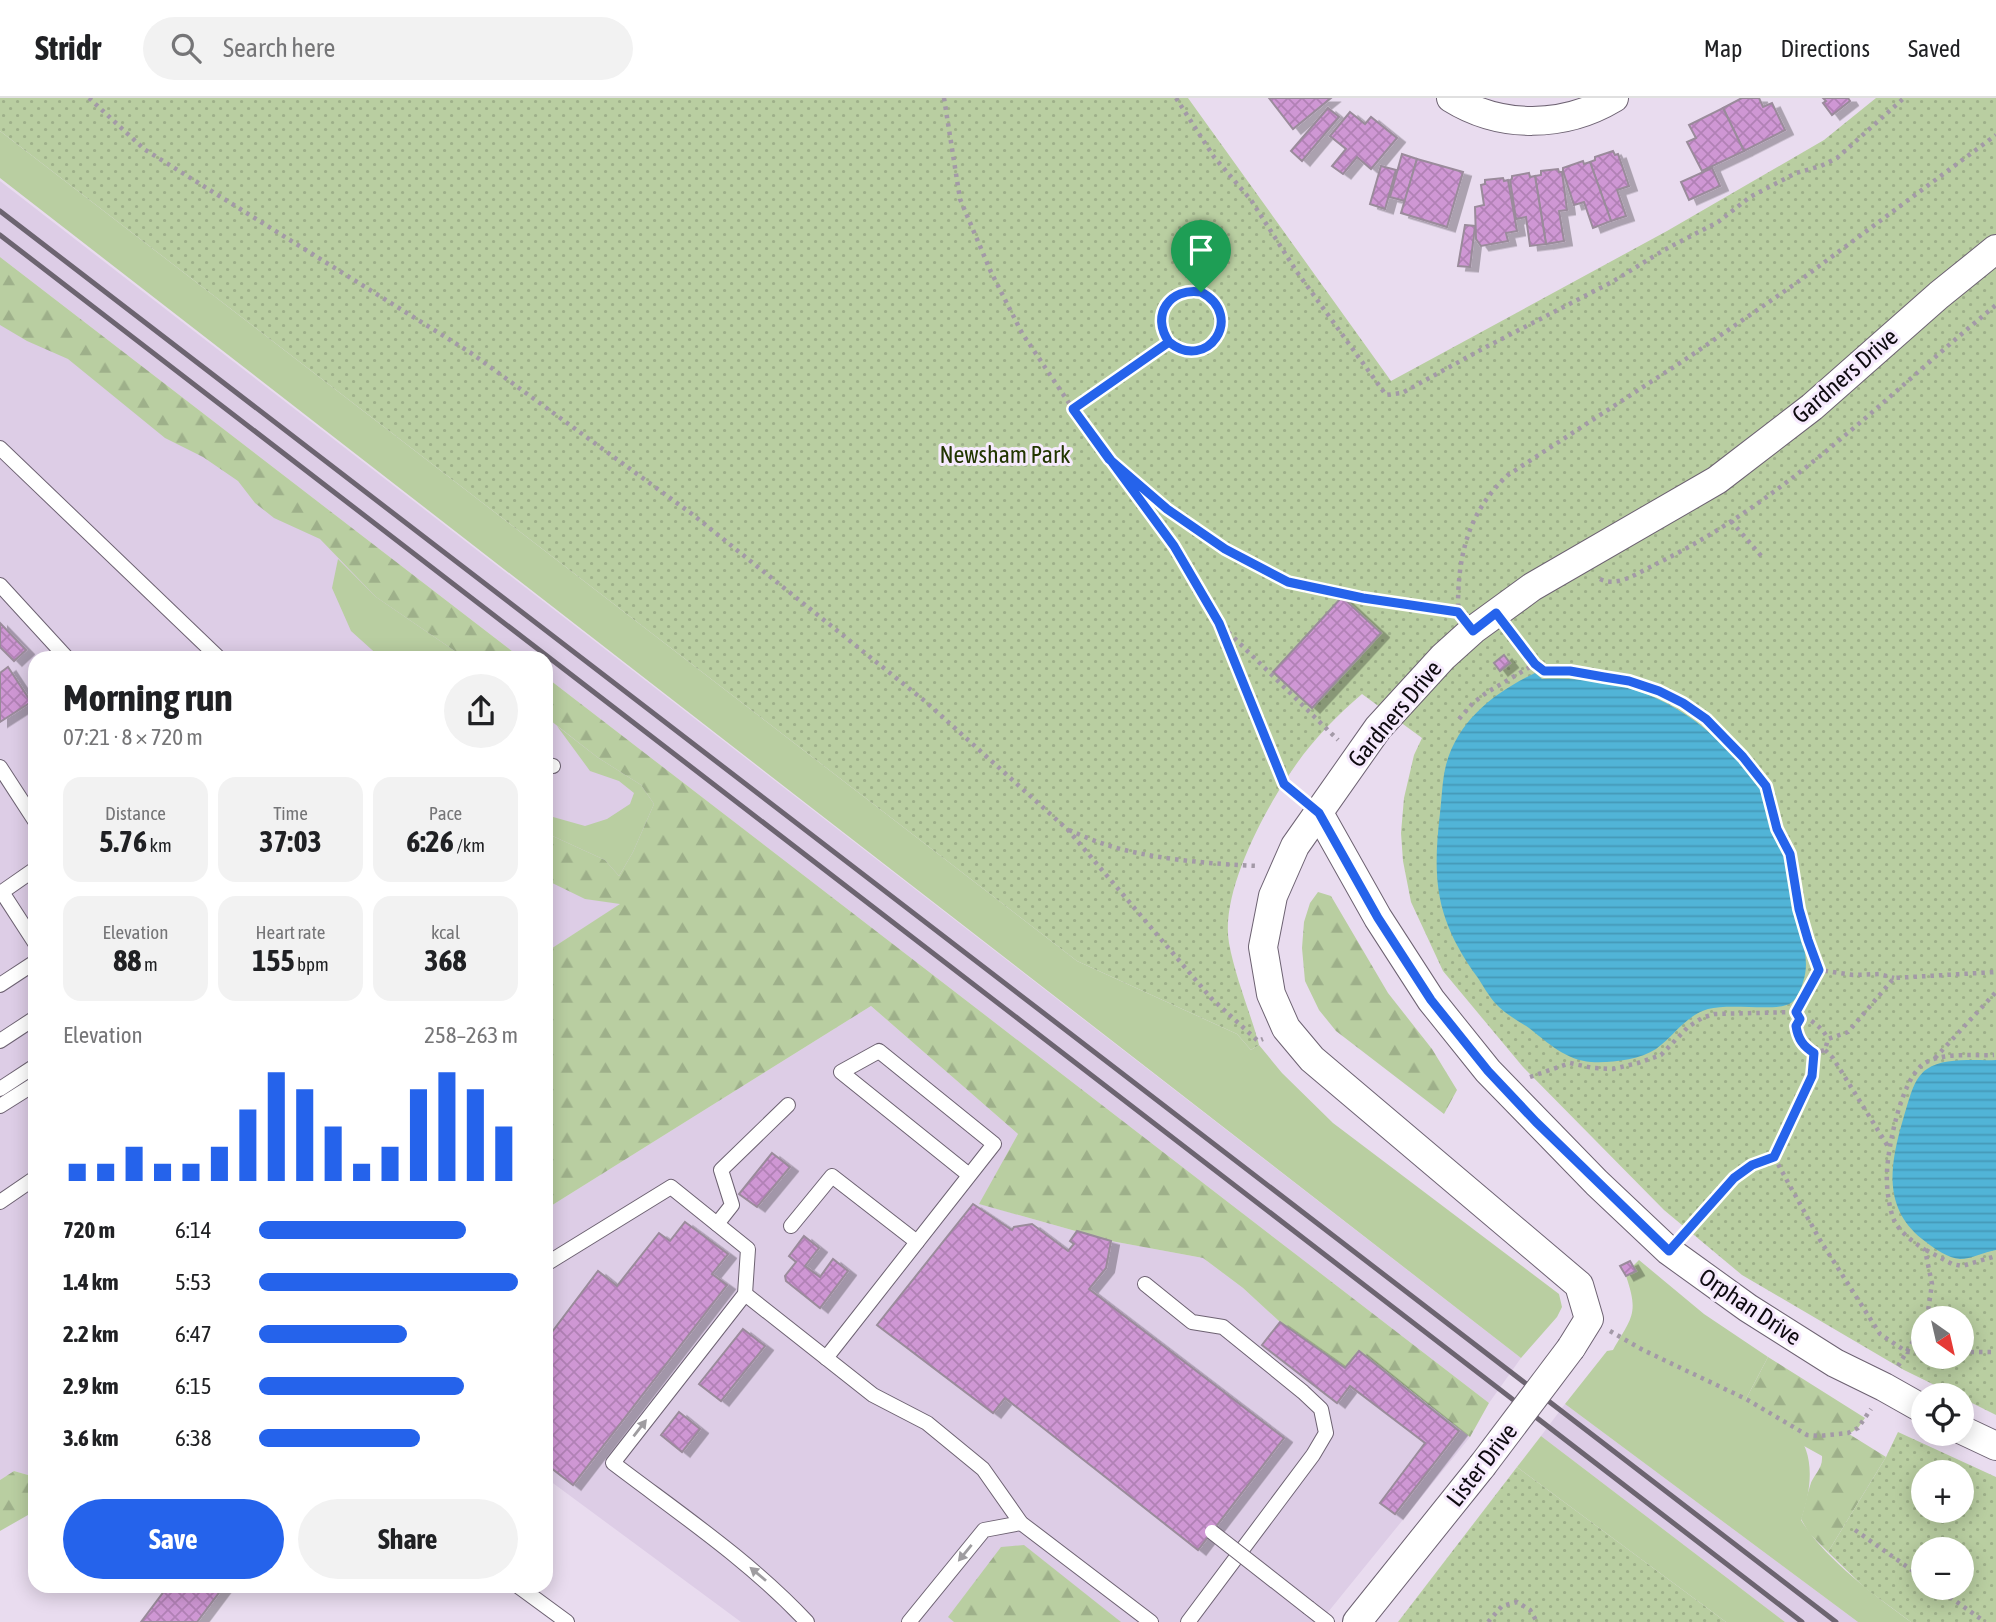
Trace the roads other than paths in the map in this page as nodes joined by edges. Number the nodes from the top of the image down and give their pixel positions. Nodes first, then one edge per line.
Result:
1 (1451, 98) edge
2 (1614, 98) edge
3 (1996, 249) edge
4 (0, 448) edge
5 (1, 587) edge
6 (61, 651) edge
7 (212, 651) edge
8 (0, 767) edge
9 (28, 810) edge
10 (1319, 813) junction
11 (28, 874) edge
12 (28, 932) edge
13 (28, 967) edge
14 (0, 985) edge
15 (28, 1023) edge
16 (0, 1041) edge
17 (28, 1071) edge
18 (0, 1089) edge
19 (28, 1089) edge
20 (788, 1105) dead end
21 (0, 1107) edge
22 (969, 1175) junction
23 (28, 1183) edge
24 (0, 1202) edge
25 (717, 1224) junction
26 (791, 1226) dead end
27 (917, 1241) junction
28 (553, 1260) edge
29 (1145, 1284) dead end
30 (745, 1294) junction
31 (1586, 1310) joint
32 (826, 1358) junction
33 (1911, 1402) edge
34 (1974, 1436) edge
35 (1996, 1446) edge
36 (1021, 1523) junction
37 (1212, 1532) dead end
38 (528, 1593) edge
39 (567, 1622) edge
40 (807, 1622) edge
41 (909, 1622) edge
42 (1151, 1622) edge
43 (1188, 1622) edge
44 (1327, 1622) edge
45 (1357, 1622) edge

1 - 2 street
3 - 10 street, Gardners Drive
4 - 7 lane
5 - 6 lane
8 - 9 lane
10 - 31 street, Gardners Drive
10 - 33 street, Orphan Drive
11 - 12 lane
13 - 14 lane
15 - 16 lane
17 - 18 lane
19 - 21 lane
20 - 25 lane
22 - 22 lane
22 - 27 lane
23 - 24 lane
25 - 28 lane
25 - 30 lane
26 - 27 lane
27 - 32 lane
29 - 43 lane
30 - 32 lane
40 -> 30 lane
31 - 45 street, Lister Drive, bridge
32 - 36 lane
34 - 35 street
36 -> 41 lane
36 - 42 lane
37 - 44 lane, bridge
38 - 39 lane

